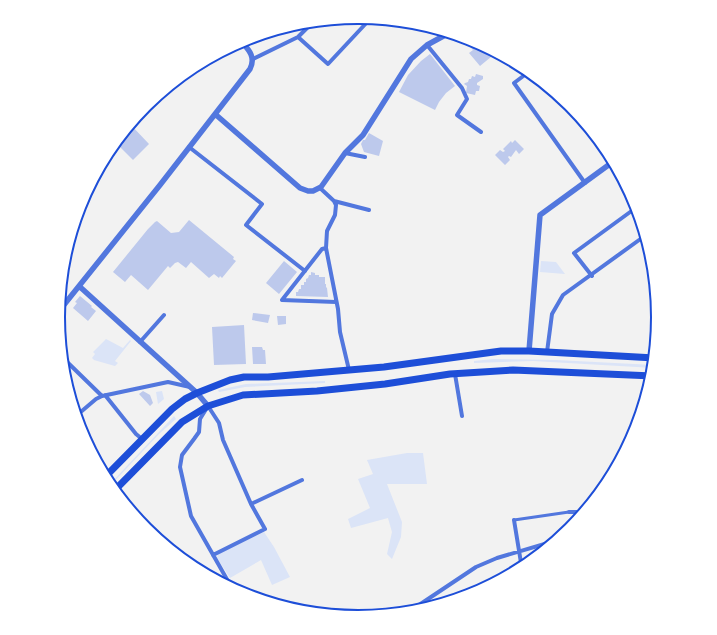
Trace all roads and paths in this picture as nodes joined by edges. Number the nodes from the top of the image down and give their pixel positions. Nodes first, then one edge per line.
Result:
1 (365, 24) edge
2 (306, 29) edge
3 (298, 37) junction
4 (442, 37) edge
5 (427, 44) junction
6 (246, 46) edge
7 (253, 59) junction
8 (525, 75) edge
9 (215, 114) junction
10 (481, 132) dead end
11 (189, 147) junction
12 (345, 153) junction
13 (365, 157) dead end
14 (609, 165) edge
15 (585, 183) junction
16 (320, 188) junction
17 (334, 201) junction
18 (369, 210) dead end
19 (632, 211) edge
20 (641, 239) edge
21 (326, 248) junction
22 (305, 271) junction
23 (592, 276) junction
24 (79, 286) junction
25 (336, 302) junction
26 (66, 303) edge
27 (164, 315) dead end
28 (140, 342) junction
29 (528, 351) junction
30 (547, 352) junction
31 (649, 358) edge
32 (69, 364) edge
33 (349, 371) junction
34 (455, 374) junction
35 (646, 376) edge
36 (191, 387) junction
37 (197, 393) junction
38 (104, 396) junction
39 (208, 406) junction
40 (81, 412) edge
41 (462, 416) dead end
42 (142, 439) junction
43 (109, 473) edge
44 (302, 480) dead end
45 (118, 487) edge
46 (251, 504) junction
47 (569, 512) joint
48 (578, 512) edge
49 (514, 520) joint
50 (543, 545) edge
51 (519, 553) junction
52 (213, 554) junction
53 (521, 563) edge
54 (228, 580) edge
55 (420, 604) edge

1 - 3 street
2 - 3 street
3 - 7 street
4 - 5 street
5 - 10 street
5 - 12 street
6 - 7 street
7 - 9 street
8 - 15 street
9 - 11 street
9 - 16 street
11 - 22 street
11 - 24 street
12 - 13 street
12 - 16 street
14 - 15 street
15 - 29 street
16 - 17 street
17 - 18 street
17 - 21 street
19 - 23 street
20 - 23 street
21 - 22 street
21 - 25 street
22 - 25 street
23 - 30 street
24 - 26 street
24 - 28 street
25 - 33 street
27 - 28 street
28 - 36 street
29 - 30 highway
29 - 33 highway
30 - 31 highway
32 - 38 street
33 - 37 highway
34 - 35 highway
34 - 39 highway
34 - 41 street
36 - 37 street
36 - 38 street
37 - 39 street
37 - 42 highway
38 - 40 street
38 - 42 street
39 - 45 highway
39 - 46 street
39 - 52 street
42 - 43 highway
44 - 46 street
46 - 52 street
47 - 48 street
47 - 49 street
49 - 51 street
50 - 51 street
51 - 53 street
51 - 55 street
52 - 54 street

